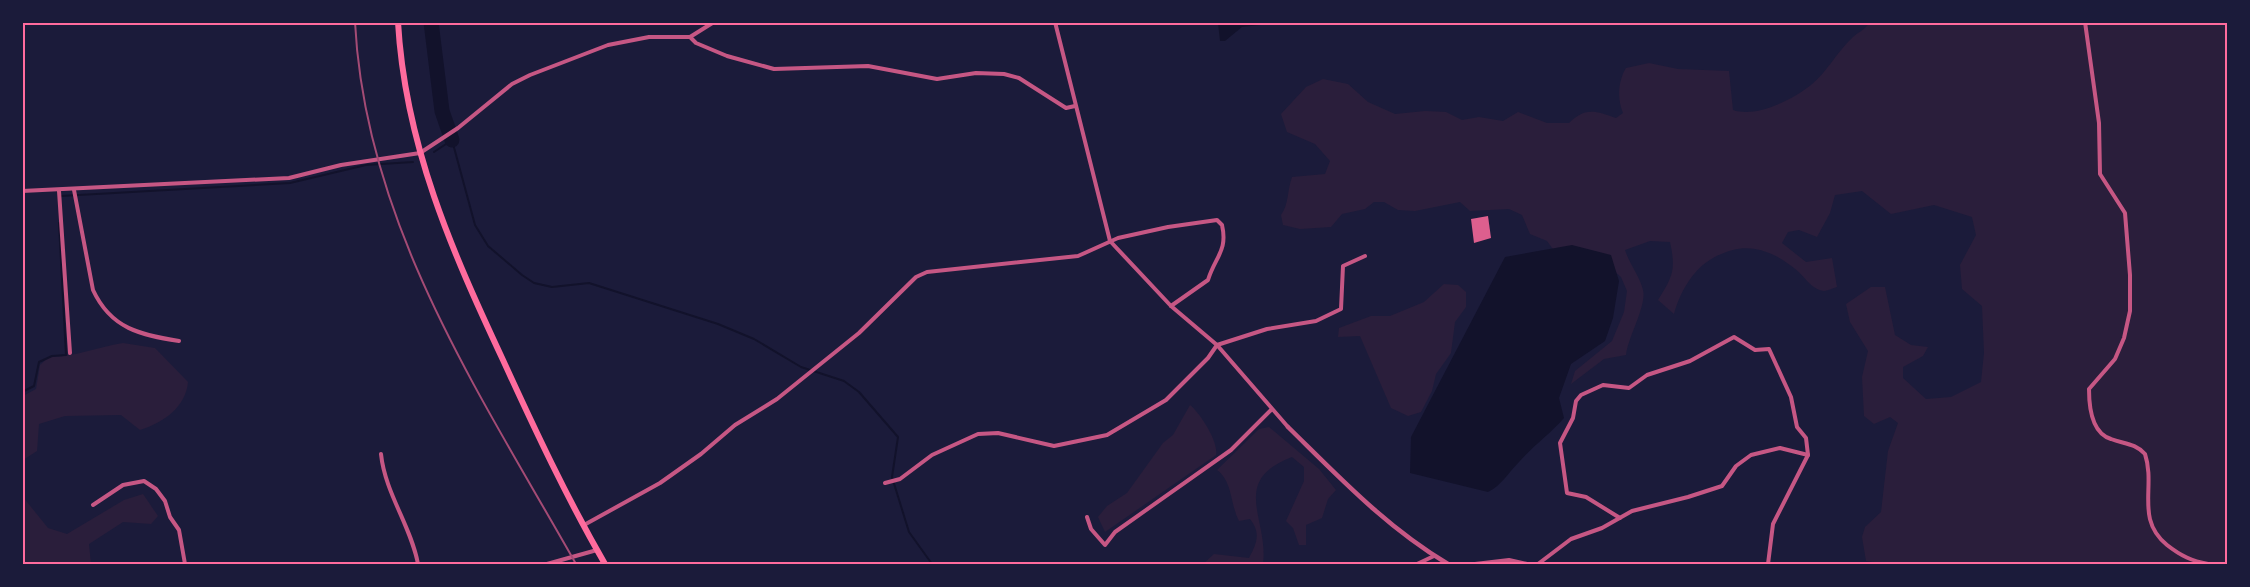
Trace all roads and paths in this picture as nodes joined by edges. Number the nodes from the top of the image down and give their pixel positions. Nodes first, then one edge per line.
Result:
1 (398, 22) edge
2 (714, 22) edge
3 (1055, 22) edge
4 (2085, 22) edge
5 (690, 37) junction
6 (1076, 106) junction
7 (420, 153) junction
8 (74, 190) junction
9 (22, 191) edge
10 (59, 191) junction
11 (1110, 241) junction
12 (1365, 256) dead end
13 (1171, 306) junction
14 (179, 341) dead end
15 (1217, 345) junction
16 (70, 352) dead end
17 (1271, 410) junction
18 (1288, 427) joint
19 (381, 454) dead end
20 (1808, 455) junction
21 (886, 482) dead end
22 (93, 506) dead end
23 (1087, 517) dead end
24 (1620, 518) junction
25 (583, 526) junction
26 (597, 550) junction
27 (1434, 556) junction
28 (185, 564) edge
29 (418, 564) edge
30 (547, 564) edge
31 (605, 564) edge
32 (1418, 564) edge
33 (1448, 564) edge
34 (1475, 564) edge
35 (1527, 564) edge
36 (1538, 564) edge
37 (1768, 564) edge
38 (2208, 564) edge

1 - 7 main road
2 - 5 street
3 - 6 street
4 - 38 street
5 - 6 street
5 - 7 street
6 - 11 street
7 - 8 street
7 - 25 main road
8 - 10 street
8 - 14 street
9 - 10 street
10 - 16 street
11 - 13 street
11 - 13 street
11 - 25 street
12 - 15 street
13 - 15 street
15 - 17 street
15 - 21 street
17 - 18 street
17 - 23 street
18 - 27 street
19 - 29 street
20 - 24 street
20 - 24 street
20 - 37 street
22 - 28 street
24 - 36 street
25 - 26 main road
26 - 30 street
26 - 31 main road
27 - 32 street
27 - 33 street
34 - 35 street

